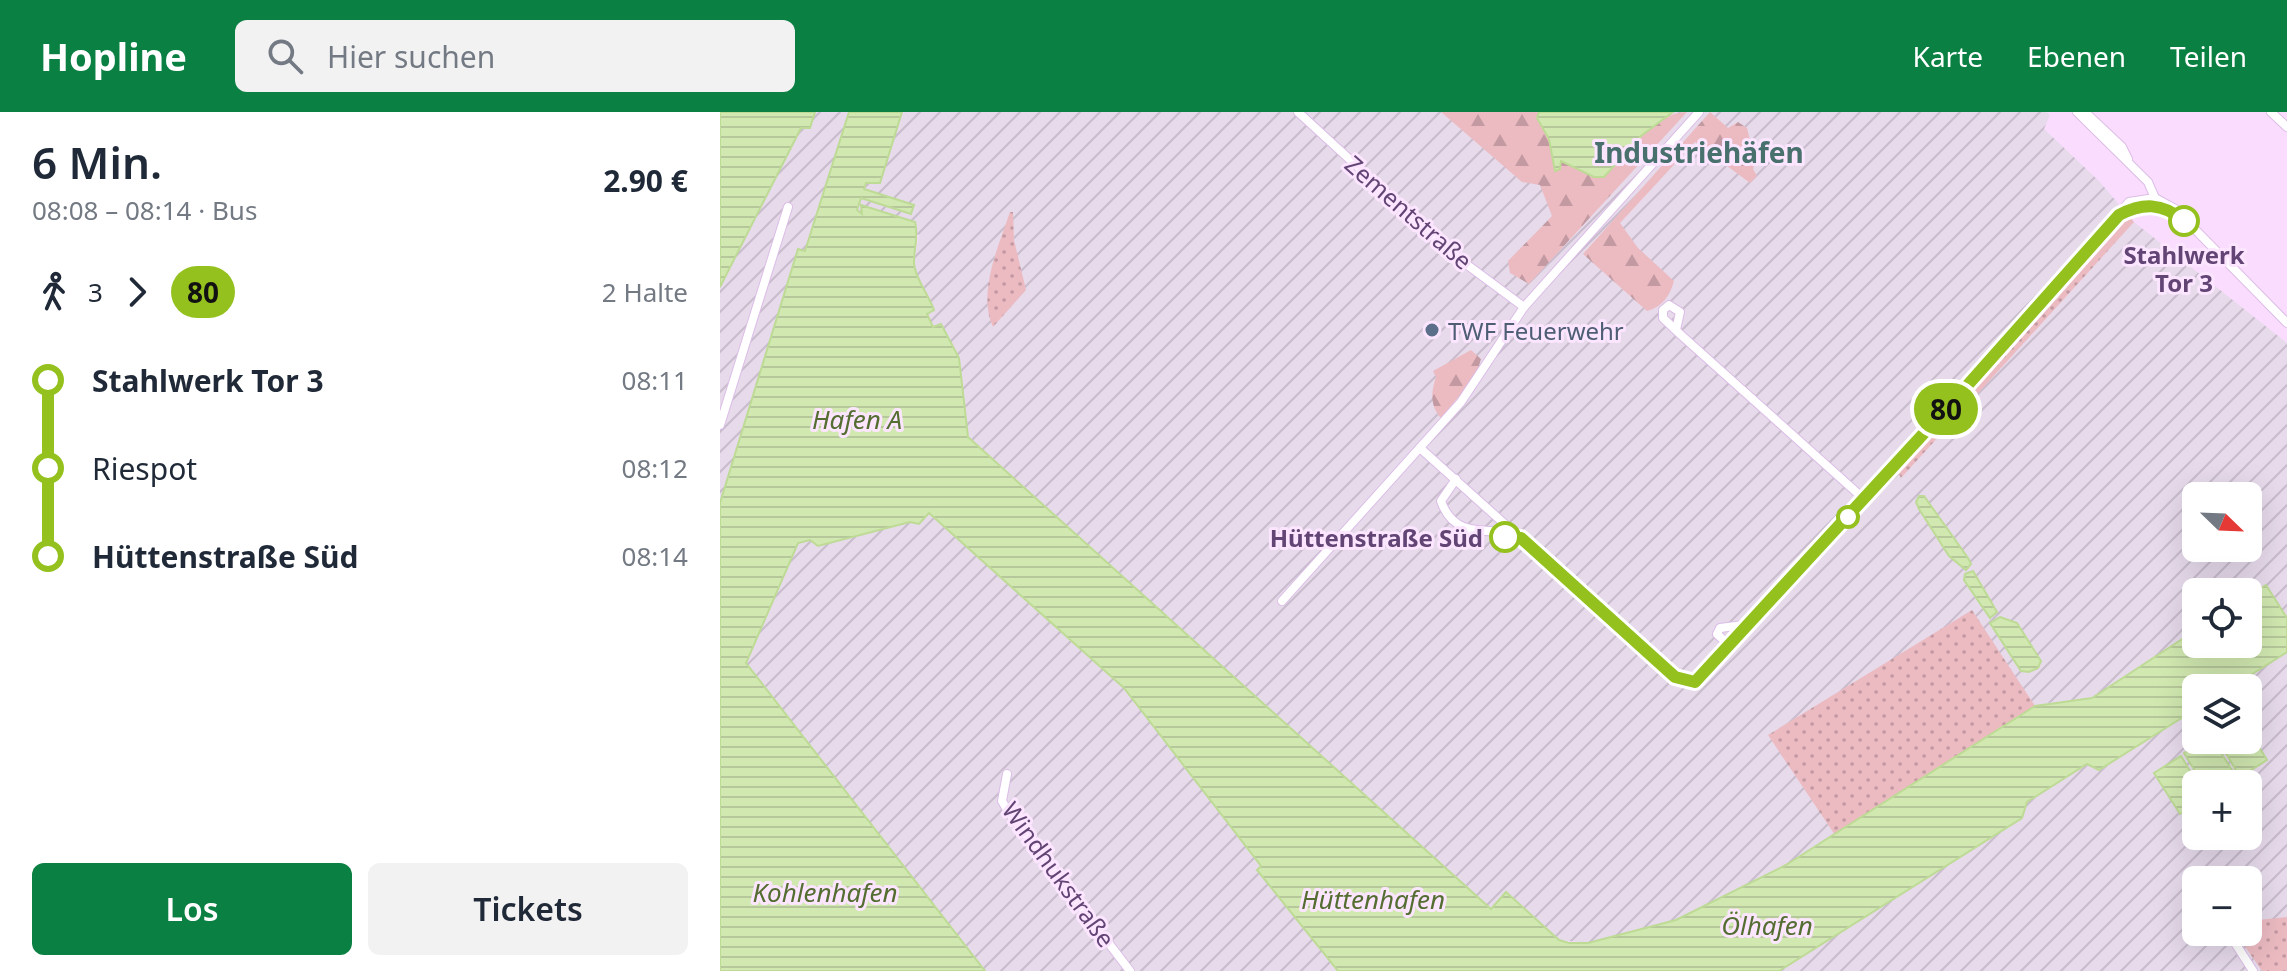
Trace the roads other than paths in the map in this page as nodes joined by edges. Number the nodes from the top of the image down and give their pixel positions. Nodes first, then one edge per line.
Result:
1 (1298, 112) edge
2 (1699, 112) edge
3 (2077, 112) edge
4 (2085, 112) edge
5 (2271, 112) edge
6 (2287, 127) edge
7 (2131, 163) junction
8 (2149, 200) junction
9 (788, 207) dead end
10 (1524, 307) junction
11 (2287, 323) edge
12 (1676, 330) dead end
13 (720, 425) edge
14 (1420, 448) junction
15 (1456, 479) junction
16 (1864, 499) junction
17 (1514, 532) junction
18 (1282, 601) dead end
19 (1751, 624) junction
20 (1731, 647) junction
21 (1007, 774) dead end
22 (2237, 946) edge
23 (1130, 971) edge
24 (2253, 971) edge

1 - 10 street, Zementstraße
2 - 10 street
3 - 7 street
4 - 7 street
5 - 6 street
7 - 8 street
8 - 11 street
8 - 16 street
9 - 13 street
10 - 14 street
12 - 16 street
14 - 15 street
14 - 18 street
15 - 17 street
15 - 17 street
16 - 19 street
17 - 20 street
19 - 20 street
19 - 20 street
21 - 23 street, Windhukstraße
22 - 24 street

